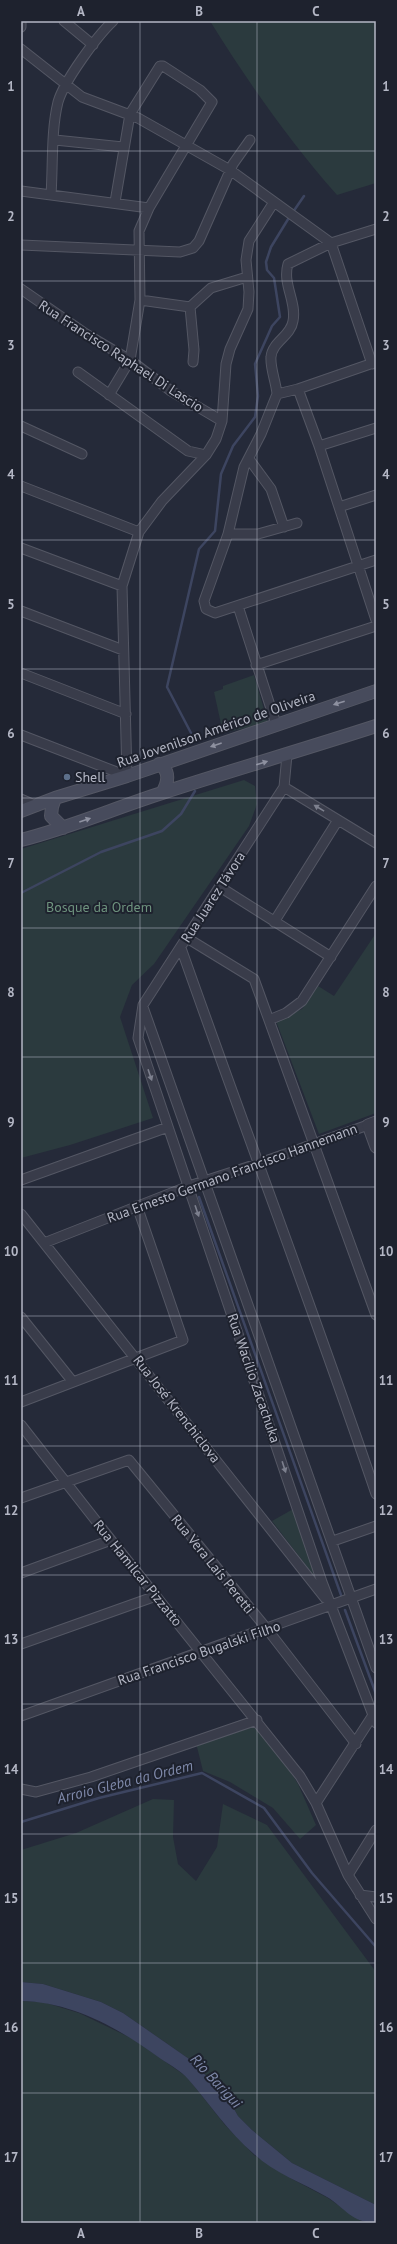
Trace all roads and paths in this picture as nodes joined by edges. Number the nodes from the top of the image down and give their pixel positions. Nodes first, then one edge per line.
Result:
1 (21, 21) edge
2 (64, 21) edge
3 (113, 21) edge
4 (21, 27) edge
5 (93, 44) junction
6 (21, 49) edge
7 (67, 84) junction
8 (130, 114) junction
9 (55, 140) junction
10 (250, 140) dead end
11 (186, 144) junction
12 (123, 147) junction
13 (230, 170) junction
14 (21, 191) edge
15 (51, 195) junction
16 (115, 202) junction
17 (274, 202) junction
18 (149, 208) junction
19 (376, 229) edge
20 (331, 243) junction
21 (21, 245) edge
22 (138, 250) junction
23 (247, 277) junction
24 (21, 289) edge
25 (140, 300) junction
26 (190, 307) junction
27 (130, 360) junction
28 (192, 362) dead end
29 (374, 363) edge
30 (78, 372) dead end
31 (298, 389) junction
32 (277, 394) junction
33 (109, 395) junction
34 (222, 421) junction
35 (21, 426) edge
36 (376, 428) edge
37 (319, 446) junction
38 (82, 454) dead end
39 (206, 455) junction
40 (249, 458) junction
41 (21, 486) edge
42 (376, 495) edge
43 (339, 508) junction
44 (297, 523) dead end
45 (284, 527) junction
46 (139, 532) junction
47 (228, 534) junction
48 (21, 548) edge
49 (376, 560) edge
50 (358, 566) junction
51 (122, 586) junction
52 (238, 606) junction
53 (21, 611) edge
54 (376, 620) edge
55 (376, 626) edge
56 (123, 650) junction
57 (256, 664) junction
58 (21, 673) edge
59 (376, 691) edge
60 (126, 714) junction
61 (276, 724) junction
62 (376, 726) edge
63 (21, 735) edge
64 (287, 755) junction
65 (159, 764) junction
66 (127, 776) junction
67 (284, 787) junction
68 (162, 793) junction
69 (55, 798) junction
70 (21, 799) edge
71 (37, 806) junction
72 (21, 811) edge
73 (338, 820) junction
74 (63, 828) junction
75 (21, 840) edge
76 (376, 843) edge
77 (376, 886) edge
78 (220, 887) junction
79 (274, 922) junction
80 (187, 938) junction
81 (181, 948) junction
82 (332, 957) junction
83 (143, 1005) junction
84 (269, 1020) junction
85 (138, 1038) joint
86 (372, 1123) edge
87 (168, 1127) junction
88 (314, 1144) junction
89 (376, 1148) edge
90 (257, 1164) junction
91 (21, 1180) edge
92 (206, 1180) junction
93 (189, 1186) junction
94 (137, 1206) junction
95 (21, 1214) edge
96 (44, 1243) junction
97 (376, 1315) edge
98 (21, 1317) edge
99 (138, 1359) junction
100 (73, 1382) junction
101 (21, 1402) edge
102 (21, 1425) edge
103 (66, 1482) junction
104 (376, 1494) edge
105 (21, 1498) edge
106 (376, 1526) edge
107 (111, 1540) junction
108 (333, 1541) junction
109 (21, 1573) edge
110 (376, 1590) edge
111 (156, 1596) junction
112 (352, 1597) junction
113 (331, 1605) junction
114 (267, 1629) junction
115 (21, 1644) edge
116 (201, 1652) junction
117 (376, 1668) edge
118 (21, 1716) edge
119 (375, 1716) edge
120 (257, 1720) junction
121 (356, 1744) junction
122 (21, 1789) edge
123 (316, 1803) junction
124 (376, 1830) edge
125 (348, 1875) junction
126 (360, 1895) junction
127 (376, 1897) edge
128 (376, 1919) edge

1 - 4 street
2 - 5 street
3 - 5 street
5 - 7 street
6 - 7 street
7 - 8 street
7 - 9 street
8 - 11 street
8 - 11 street
8 - 12 street
9 - 12 street
9 - 15 street
10 - 13 street
11 - 13 street
11 - 18 street
12 - 16 street
13 - 17 street
13 - 22 street
14 - 15 street
15 - 16 street
16 - 18 street
17 - 20 street
17 - 23 street
18 - 22 street
19 - 20 street
20 - 29 street
20 - 32 street
21 - 22 street
22 - 25 street
23 - 26 street
23 - 34 street
24 - 27 street, Rua Francisco Raphael Di Lascio
25 - 26 street
25 - 27 street
26 - 28 street
27 - 33 street
27 - 34 street, Rua Francisco Raphael Di Lascio
29 - 31 street
30 - 33 street
31 - 32 street
31 - 37 street
32 - 40 street
33 - 39 street
34 - 39 street
35 - 38 street
36 - 37 street
37 - 43 street
39 - 46 street
40 - 45 street
40 - 47 street
41 - 46 street
42 - 43 street
43 - 50 street
44 - 45 street
45 - 47 street
46 - 51 street
47 - 52 street
48 - 51 street
49 - 50 street
50 - 52 street
50 - 54 street
51 - 56 street
52 - 57 street
53 - 56 street
55 - 57 street
56 - 60 street
57 - 61 street
58 - 60 street
59 -> 61 main road, Rua Jovenilson Américo de Oliveira
60 - 66 street
61 -> 65 main road, Rua Jovenilson Américo de Oliveira
62 - 64 main road
63 - 66 street
64 - 67 street, Rua Juarez Távora
68 -> 64 main road
65 - 66 main road, Rua Jovenilson Américo de Oliveira
65 - 68 main road
66 - 69 main road, Rua Jovenilson Américo de Oliveira
73 -> 67 street
67 - 78 street, Rua Juarez Távora
74 -> 68 main road
69 - 71 main road, Rua Jovenilson Américo de Oliveira
69 - 74 main road
70 - 71 street
71 - 72 main road, Rua Jovenilson Américo de Oliveira
73 - 76 street
73 - 79 street
74 - 75 main road
77 - 82 street
78 - 79 street
78 - 80 street, Rua Juarez Távora
79 - 82 street
80 - 81 street, Rua Juarez Távora
80 - 84 street
81 - 83 street, Rua Juarez Távora
81 - 90 street
82 - 84 street
83 - 85 street, Rua Juarez Távora
83 - 92 street, Rua Wacílio Zacachuka
84 - 88 street
85 -> 87 street, Rua Wacílio Zacachuka
86 - 88 street, Rua Ernesto Germano Francisco Hannemann
86 - 89 street
87 - 91 street
87 - 93 street, Rua Wacílio Zacachuka
88 - 90 street, Rua Ernesto Germano Francisco Hannemann
88 - 97 street
90 - 92 street, Rua Ernesto Germano Francisco Hannemann
90 - 104 street
92 - 93 street, Rua Ernesto Germano Francisco Hannemann
92 - 108 street, Rua Wacílio Zacachuka
93 - 94 street, Rua Ernesto Germano Francisco Hannemann
93 -> 113 street, Rua Wacílio Zacachuka
94 - 96 street, Rua Ernesto Germano Francisco Hannemann
94 - 99 street
95 - 96 street, Rua José Krenchiclova
96 - 99 street, Rua José Krenchiclova
98 - 100 street
99 - 100 street
99 - 113 street, Rua José Krenchiclova
100 - 101 street
102 - 103 street, Rua Hamilcar Pizzatto
103 - 105 street
103 - 107 street, Rua Hamilcar Pizzatto
103 - 114 street, Rua Vera Laís Peretti
106 - 108 street
107 - 109 street
107 - 111 street, Rua Hamilcar Pizzatto
108 - 112 street, Rua Wacílio Zacachuka
110 - 112 street, Rua Francisco Bugalski Filho
111 - 115 street
111 - 116 street, Rua Hamilcar Pizzatto
112 - 113 street, Rua Francisco Bugalski Filho
112 - 117 street, Rua Wacílio Zacachuka
113 - 114 street, Rua Francisco Bugalski Filho
113 - 119 street, Rua Wacílio Zacachuka
114 - 116 street, Rua Francisco Bugalski Filho
114 - 121 street, Rua Vera Laís Peretti
116 - 118 street, Rua Francisco Bugalski Filho
116 - 120 street, Rua Hamilcar Pizzatto
119 - 121 street
120 - 122 street
120 - 123 street, Rua Hamilcar Pizzatto
121 - 123 street
123 - 125 street, Rua Hamilcar Pizzatto
124 - 125 street
125 - 126 street, Rua Hamilcar Pizzatto
126 - 127 street
126 - 128 street, Rua Hamilcar Pizzatto

